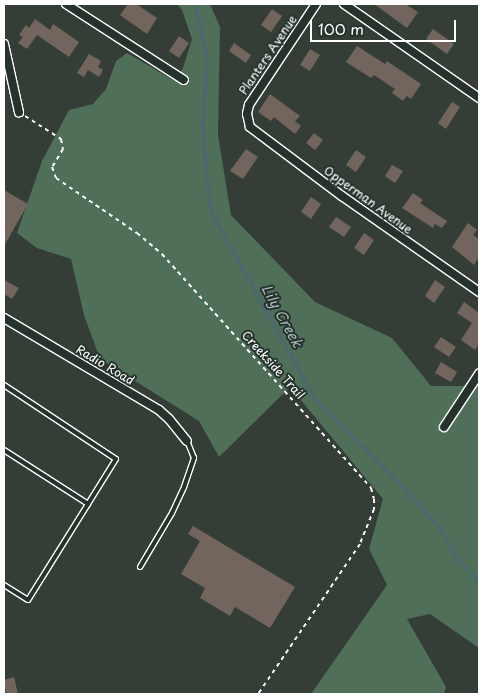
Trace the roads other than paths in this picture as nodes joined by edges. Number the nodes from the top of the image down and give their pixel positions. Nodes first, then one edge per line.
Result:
1 (66, 4) edge
2 (316, 4) edge
3 (344, 4) edge
4 (4, 44) edge
5 (184, 80) dead end
6 (479, 98) edge
7 (19, 112) road end
8 (248, 121) joint
9 (479, 292) edge
10 (4, 318) edge
11 (479, 374) edge
12 (4, 385) edge
13 (444, 427) dead end
14 (187, 441) joint
15 (4, 450) edge
16 (88, 504) junction
17 (140, 567) dead end
18 (4, 585) edge

1 - 5 street
2 - 8 street, Planters Avenue
3 - 6 street
4 - 7 street
8 - 9 street, Opperman Avenue
10 - 14 street, Radio Road
11 - 13 street
12 - 16 lane
14 - 17 lane
15 - 16 lane
16 - 18 lane

